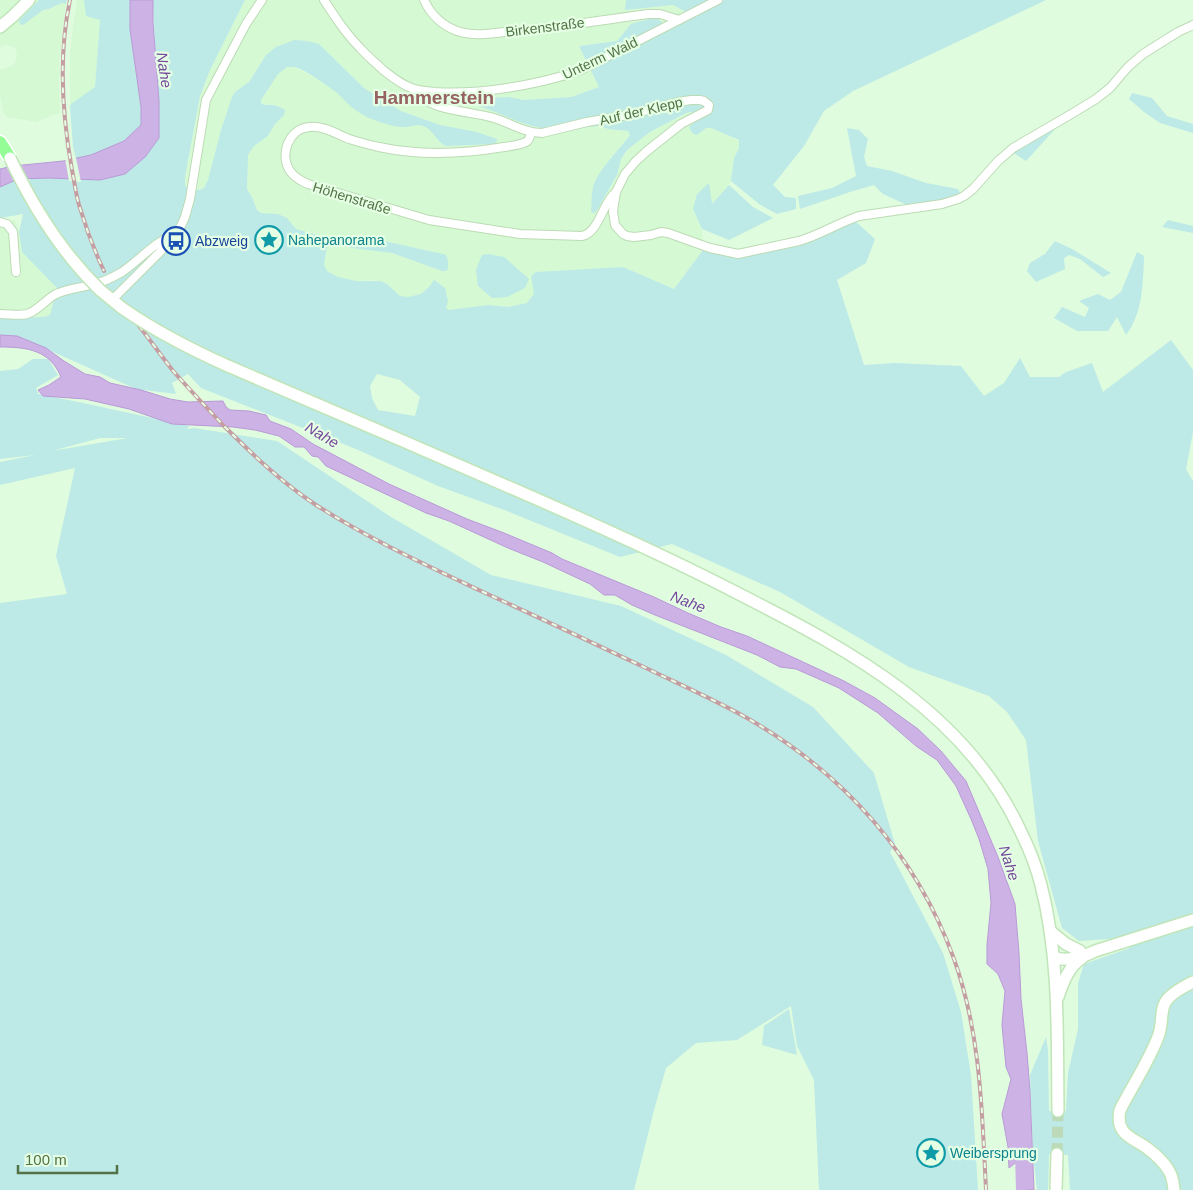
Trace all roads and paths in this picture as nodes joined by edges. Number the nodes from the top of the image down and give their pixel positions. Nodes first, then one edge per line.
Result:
1 (24, 0) edge
2 (28, 0) edge
3 (262, 0) edge
4 (324, 0) edge
5 (424, 0) edge
6 (718, 0) edge
7 (679, 20) junction
8 (1193, 25) edge
9 (0, 27) edge
10 (415, 90) junction
11 (0, 132) edge
12 (531, 132) junction
13 (0, 142) edge
14 (10, 158) junction
15 (616, 192) junction
16 (0, 222) edge
17 (176, 234) junction
18 (587, 235) joint
19 (16, 272) dead end
20 (112, 300) junction
21 (0, 314) edge
22 (1193, 920) edge
23 (1050, 931) junction
24 (1082, 954) junction
25 (1054, 958) junction
26 (1193, 982) edge
27 (1056, 1003) junction
28 (1058, 1111) tunnel mouth
29 (1057, 1154) tunnel mouth
30 (1056, 1190) edge
31 (1174, 1190) edge

1 - 2 street
2 - 9 main road
3 - 17 street
4 - 10 street
5 - 7 street, Birkenstraße
6 - 7 street, Unterm Wald
7 - 10 street, Unterm Wald
8 - 15 street, Auf der Klepp
10 - 12 street
11 - 14 main road
12 - 15 street, Auf der Klepp
12 - 18 street, Höhenstraße
13 - 14 main road
14 - 20 main road, bridge
15 - 18 street, Auf der Klepp
16 - 19 street
17 - 20 street
17 - 21 street
20 - 23 main road, bridge
22 - 24 main road
23 - 24 main road
23 - 25 main road
24 - 25 main road
24 - 27 main road
25 - 27 main road
26 - 31 main road
27 - 28 main road
29 - 30 main road

